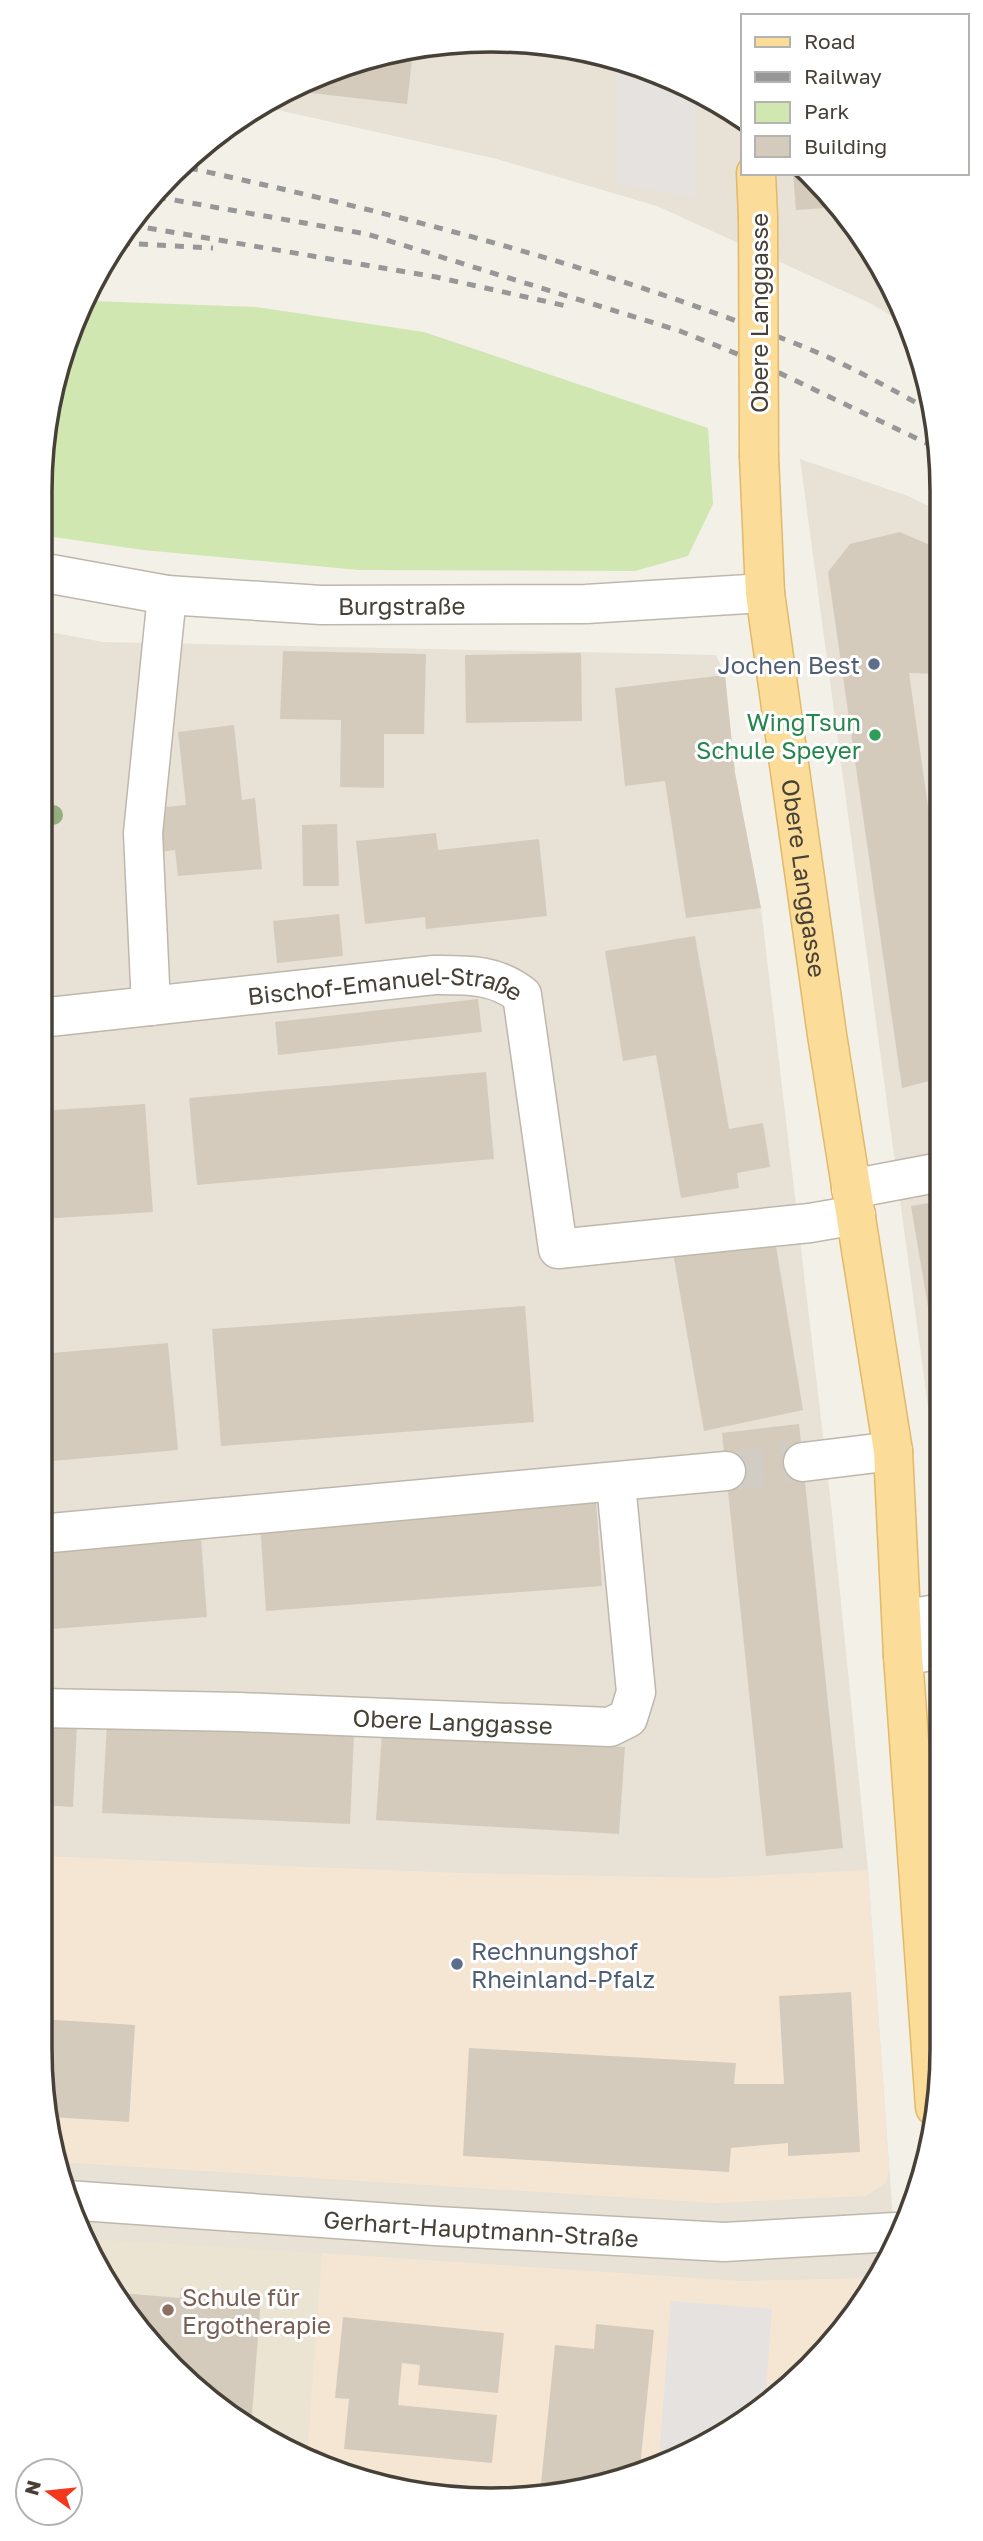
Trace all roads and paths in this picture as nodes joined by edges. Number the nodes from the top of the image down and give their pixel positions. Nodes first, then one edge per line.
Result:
1 (756, 175) edge
2 (52, 574) edge
3 (765, 593) junction
4 (167, 595) junction
5 (152, 1006) junction
6 (52, 1017) edge
7 (930, 1176) edge
8 (853, 1202) junction
9 (893, 1451) junction
10 (803, 1462) tunnel mouth
11 (726, 1471) tunnel mouth
12 (615, 1484) junction
13 (52, 1533) edge
14 (930, 1620) edge
15 (903, 1638) junction
16 (930, 1646) edge
17 (52, 1708) edge
18 (930, 1925) edge
19 (80, 2201) edge
20 (890, 2232) edge

1 - 3 main road, Obere Langgasse, bridge
2 - 4 street, Burgstraße
3 - 4 street, Burgstraße
3 - 8 main road, Obere Langgasse
4 - 5 street
5 - 6 street, Bischof-Emanuel-Straße
5 - 8 street, Bischof-Emanuel-Straße
7 - 8 street
8 - 9 main road, Obere Langgasse
9 - 10 street
9 - 15 main road, Obere Langgasse
11 - 12 street
12 - 13 street
12 - 17 street, Obere Langgasse
14 - 15 street
15 - 16 street
15 - 18 main road, Obere Langgasse
19 - 20 street, Gerhart-Hauptmann-Straße

